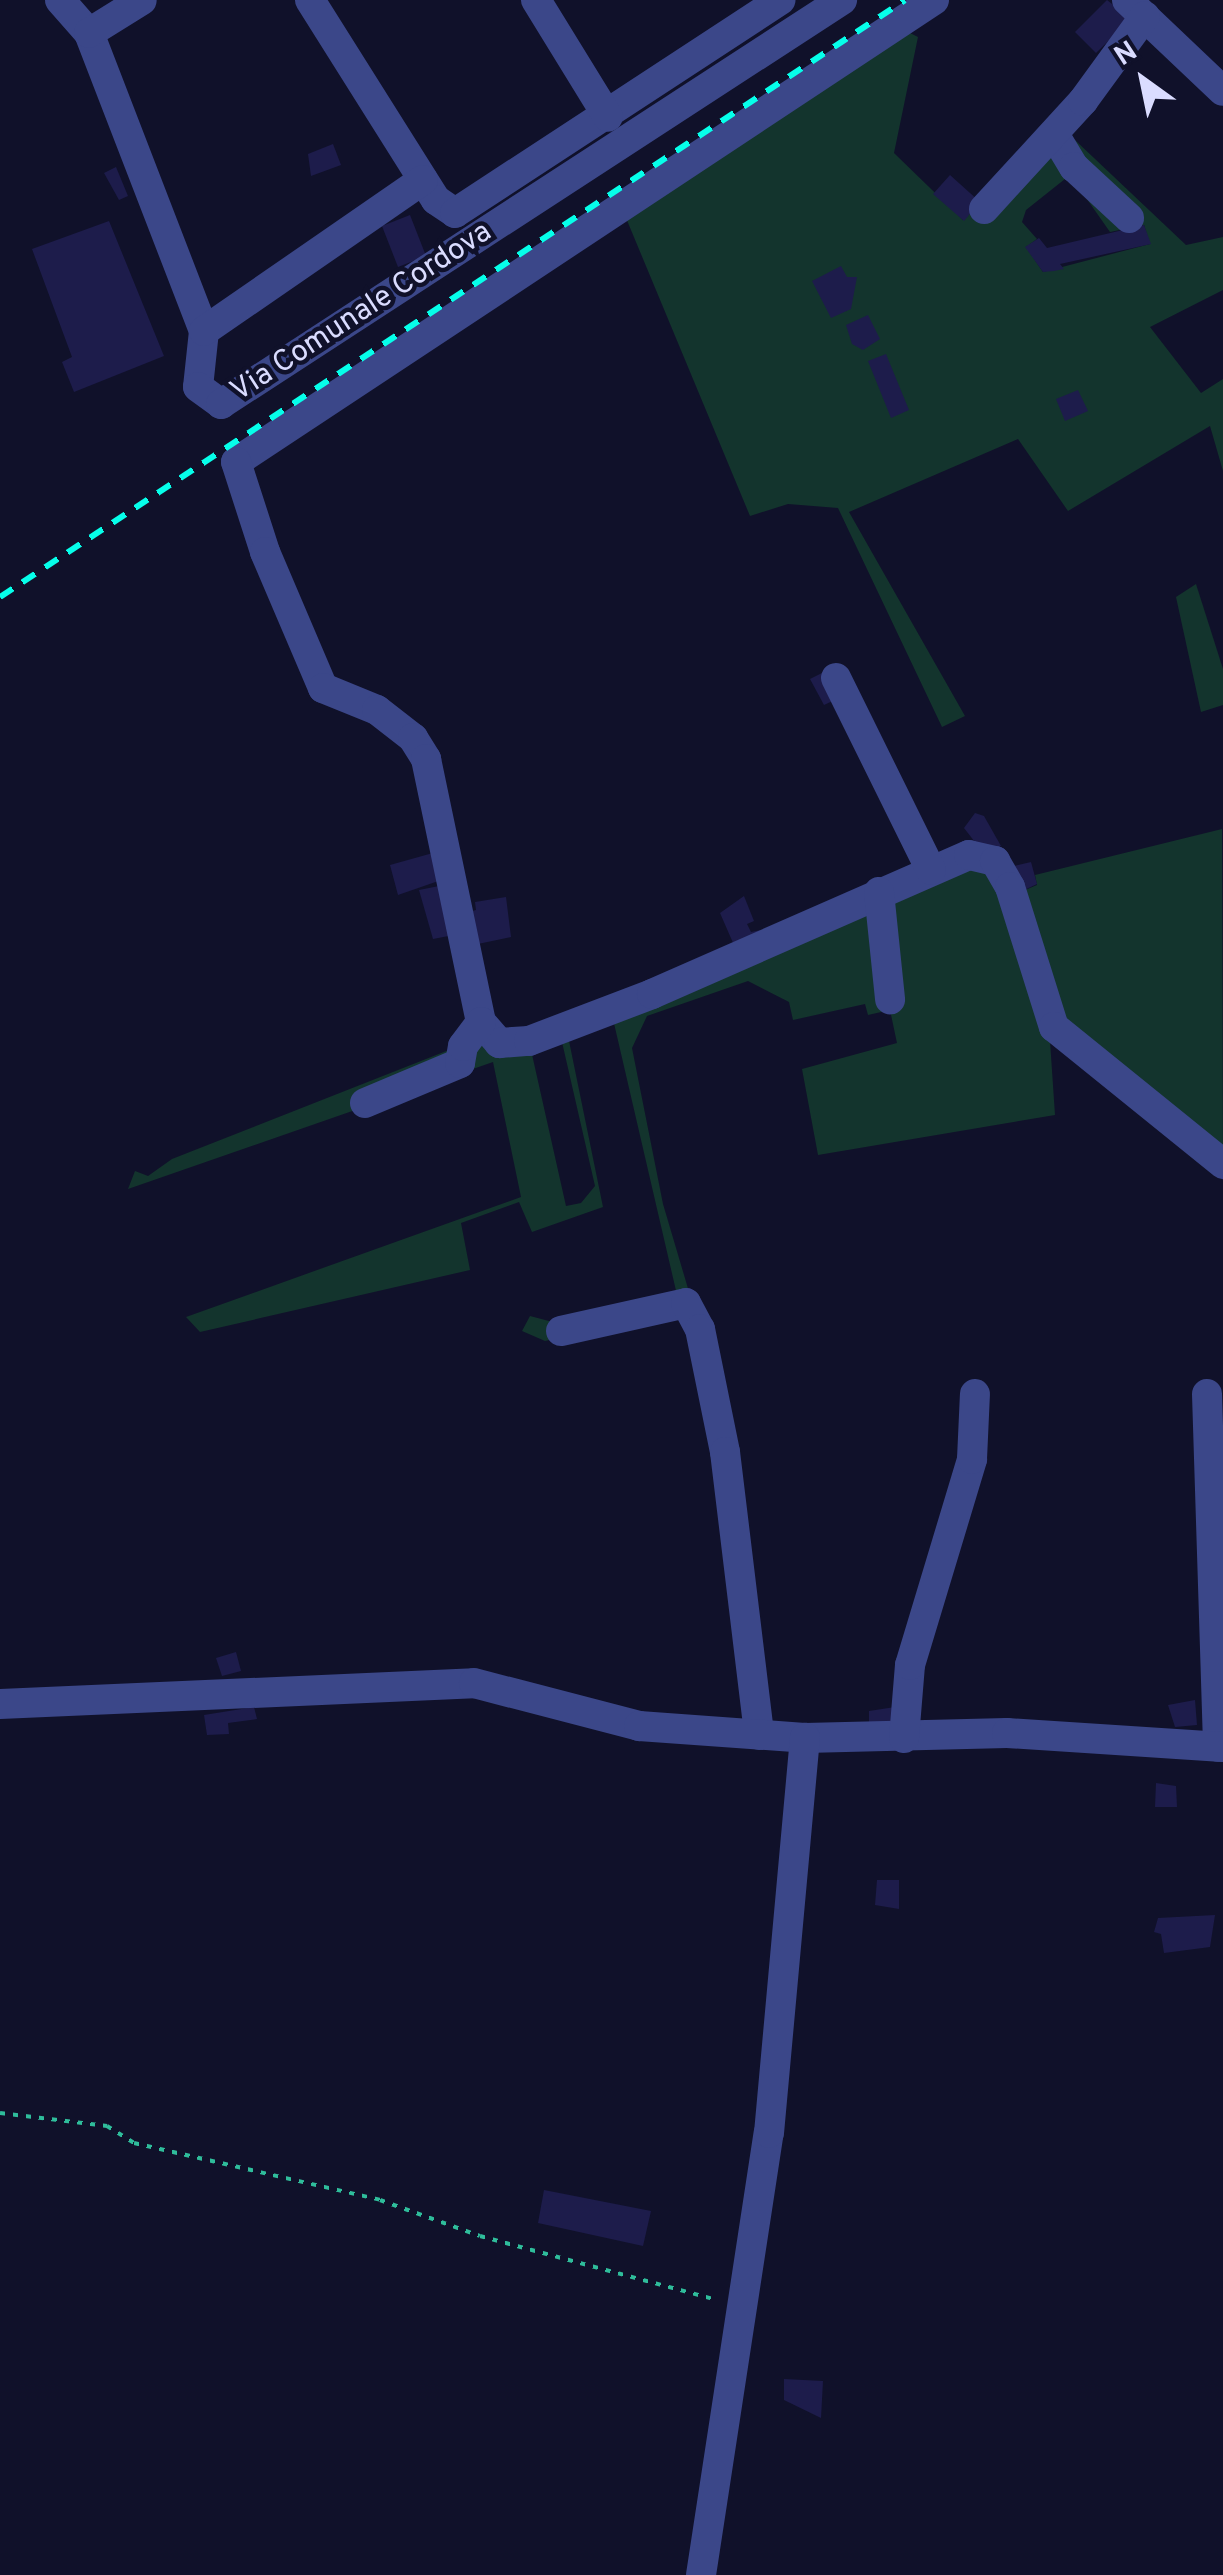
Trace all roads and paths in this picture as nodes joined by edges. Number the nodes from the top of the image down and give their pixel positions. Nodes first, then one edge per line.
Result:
1 (60, 0) edge
2 (142, 0) edge
3 (310, 0) edge
4 (536, 0) edge
5 (781, 0) edge
6 (842, 0) edge
7 (934, 0) edge
8 (1136, 8) edge
9 (89, 33) junction
10 (1223, 92) edge
11 (682, 106) junction
12 (608, 117) junction
13 (1054, 134) junction
14 (707, 144) junction
15 (423, 180) junction
16 (984, 209) dead end
17 (1129, 218) dead end
18 (204, 331) junction
19 (836, 678) dead end
20 (931, 870) junction
21 (880, 892) junction
22 (890, 999) dead end
23 (481, 1022) junction
24 (364, 1103) dead end
25 (1223, 1164) edge
26 (561, 1330) dead end
27 (975, 1394) dead end
28 (1208, 1394) dead end
29 (0, 1704) edge
30 (760, 1735) junction
31 (805, 1738) junction
32 (904, 1738) junction
33 (1220, 1747) edge
34 (0, 2113) edge
35 (747, 2305) junction
36 (702, 2575) edge

1 - 9 street, Via Comunale Cordova
2 - 9 street
3 - 15 street
4 - 12 street
5 - 12 street
6 - 11 street
7 - 14 street
8 - 10 street
8 - 13 street
9 - 18 street, Via Comunale Cordova
11 - 14 street
11 - 18 street, Via Comunale Cordova
12 - 15 street
13 - 16 street
13 - 17 street
14 - 23 street
15 - 18 street
19 - 20 street
20 - 21 street
20 - 25 street
21 - 22 street
21 - 23 street
23 - 24 street
26 - 30 street
27 - 32 street
28 - 33 street
29 - 30 street
30 - 31 street
31 - 32 street
31 - 35 street
32 - 33 street
34 - 35 path
35 - 36 street

